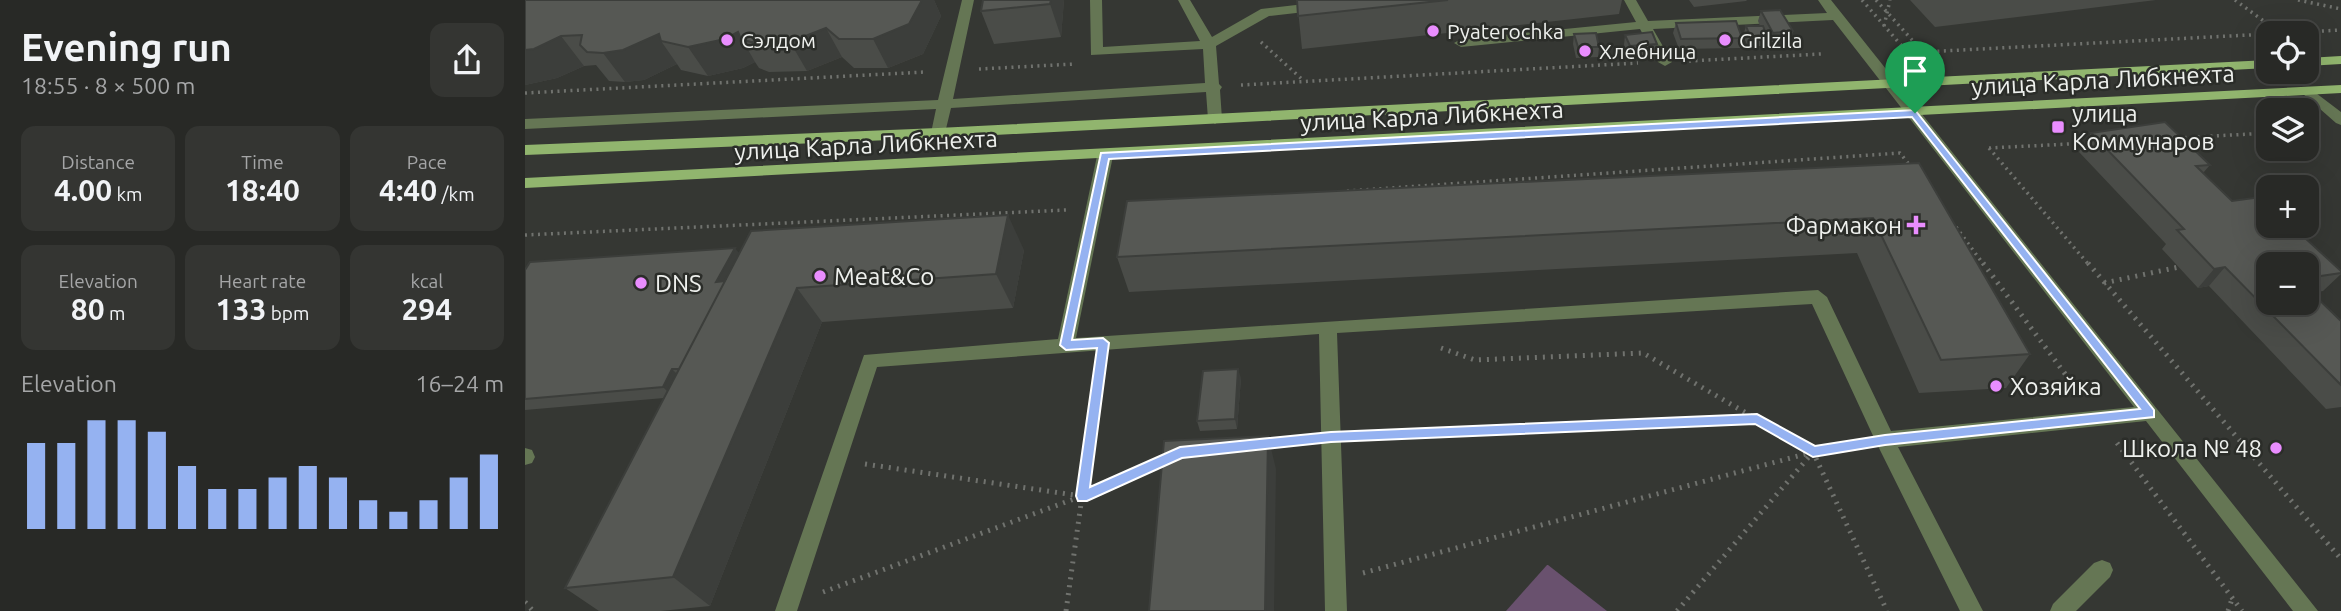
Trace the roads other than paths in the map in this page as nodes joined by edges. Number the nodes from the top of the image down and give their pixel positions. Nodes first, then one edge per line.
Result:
1 (968, 0) edge
2 (1097, 0) edge
3 (1184, 0) edge
4 (1630, 0) edge
5 (1824, 0) edge
6 (1342, 4) edge
7 (1837, 16) junction
8 (1645, 25) junction
9 (1461, 43) dead end
10 (1209, 44) junction
11 (2341, 60) edge
12 (2319, 61) edge
13 (1665, 62) dead end
14 (2256, 65) edge
15 (1893, 84) junction
16 (1215, 86) junction
17 (2341, 89) edge
18 (2308, 91) junction
19 (944, 104) junction
20 (1915, 113) junction
21 (1215, 119) junction
22 (2341, 121) edge
23 (525, 124) edge
24 (938, 133) junction
25 (525, 150) edge
26 (1105, 156) junction
27 (525, 183) edge
28 (1328, 327) junction
29 (1066, 345) junction
30 (2150, 414) junction
31 (1885, 440) junction
32 (2102, 570) dead end
33 (787, 608) edge
34 (1336, 611) edge
35 (1972, 611) edge
36 (2061, 611) edge
37 (2307, 611) edge

1 - 19 street
2 - 10 street
3 - 10 street
4 - 8 street
5 - 7 street
6 - 10 street
7 - 8 street
7 - 15 street
8 - 9 street
8 - 13 street
10 - 16 street
11 - 12 main road
14 - 15 main road, улица Карла Либкнехта
15 - 20 street
15 - 21 main road, улица Карла Либкнехта
16 - 19 street
16 - 21 street
17 - 18 main road, улица Карла Либкнехта
18 - 20 main road, улица Карла Либкнехта
18 - 22 street
19 - 23 street
19 - 24 street
20 - 26 main road, улица Карла Либкнехта
20 - 30 street
21 - 24 main road, улица Карла Либкнехта
24 - 25 main road, улица Карла Либкнехта
26 - 27 main road, улица Карла Либкнехта
26 - 29 street
28 - 29 street
28 - 31 street
28 - 34 street
29 - 33 street
30 - 31 street
30 - 37 street
31 - 35 street
32 - 36 street

